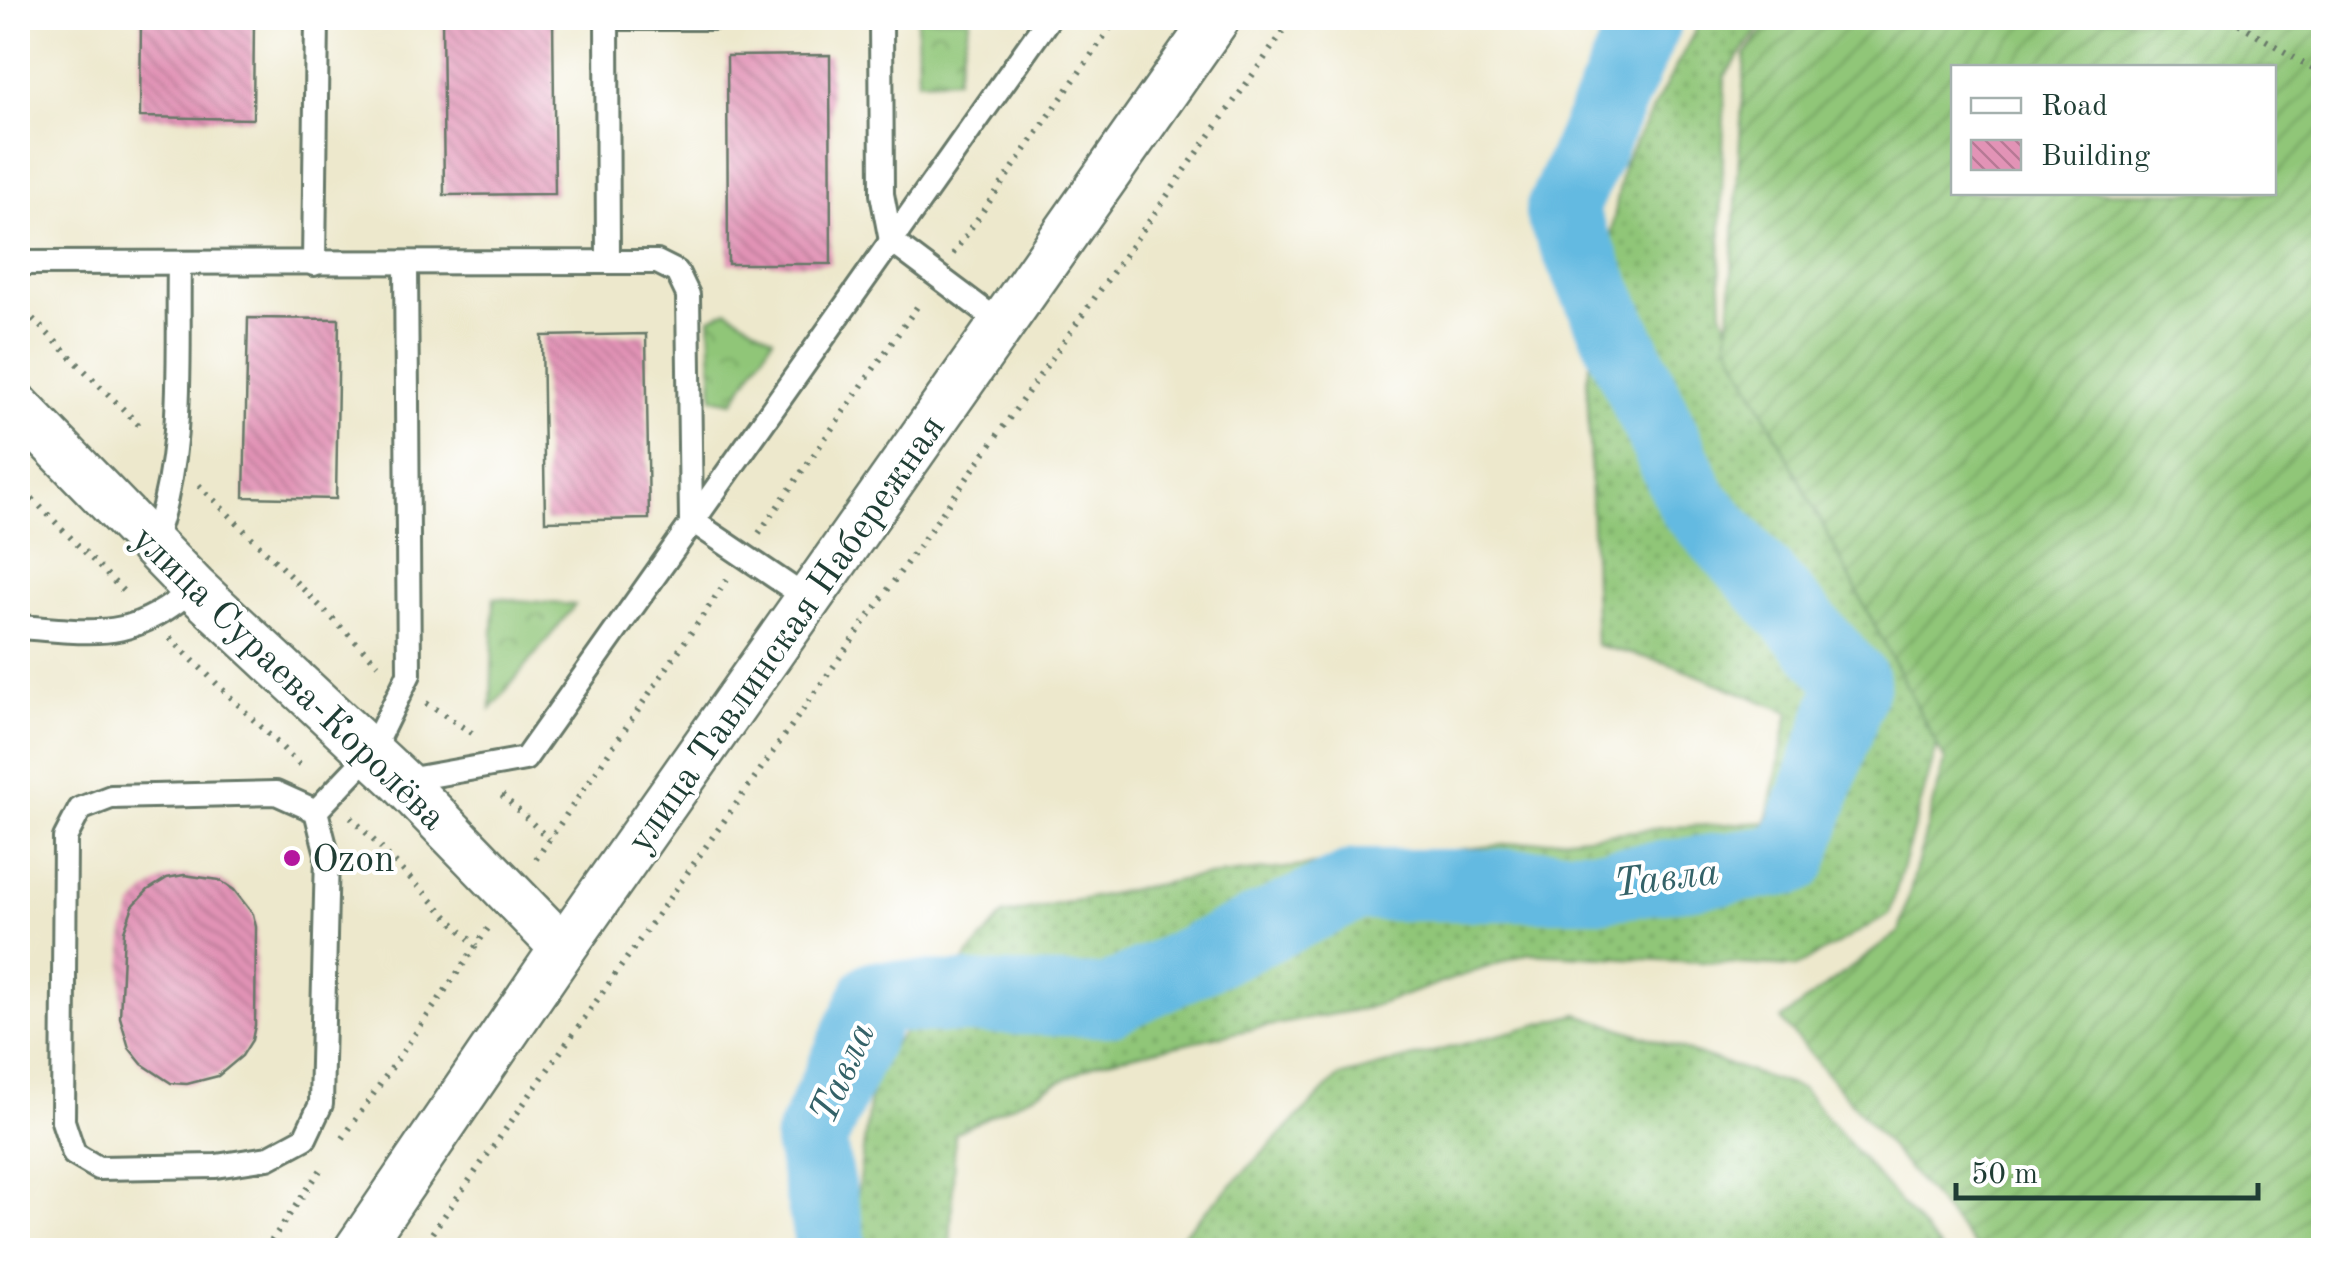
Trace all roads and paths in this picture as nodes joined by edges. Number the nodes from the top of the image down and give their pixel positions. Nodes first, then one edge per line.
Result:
1 (317, 18) edge
2 (607, 18) edge
3 (713, 18) edge
4 (881, 18) edge
5 (1049, 18) edge
6 (1118, 18) edge
7 (1217, 18) edge
8 (1294, 18) edge
9 (2230, 18) edge
10 (2324, 76) edge
11 (891, 241) junction
12 (608, 262) junction
13 (18, 263) edge
14 (179, 263) junction
15 (314, 264) junction
16 (406, 264) junction
17 (938, 276) junction
18 (18, 304) edge
19 (1002, 325) junction
20 (18, 407) edge
21 (175, 462) junction
22 (18, 484) edge
23 (691, 520) junction
24 (152, 545) junction
25 (744, 555) junction
26 (194, 588) junction
27 (808, 599) junction
28 (151, 620) junction
29 (18, 627) edge
30 (402, 688) junction
31 (486, 766) junction
32 (386, 767) junction
33 (323, 803) junction
34 (548, 840) junction
35 (511, 894) junction
36 (476, 946) junction
37 (563, 948) junction
38 (343, 1138) dead end
39 (332, 1154) dead end
40 (265, 1250) edge
41 (357, 1250) edge
42 (420, 1250) edge

1 - 15 lane
2 - 3 lane
2 - 12 lane
4 - 11 lane
5 - 11 lane
6 - 17 path
7 - 19 street, улица Тавлинская Набережная
8 - 42 path
9 - 10 path
11 - 17 lane
11 - 23 lane
12 - 16 lane
12 - 23 lane
13 - 14 lane
14 - 15 lane
14 - 21 lane
15 - 16 lane
16 - 30 lane
17 - 19 lane
17 - 25 path
18 - 21 path
19 - 27 street, улица Тавлинская Набережная
20 - 24 street, улица Сураева-Королёва
21 - 24 lane
21 - 30 path
22 - 28 path
23 - 25 lane
23 - 31 lane
24 - 26 street, улица Сураева-Королёва
25 - 27 lane
25 - 34 path
26 - 28 lane
26 - 32 street, улица Сураева-Королёва
27 - 37 street, улица Тавлинская Набережная
28 - 29 lane
28 - 33 path
30 - 31 path
30 - 32 lane
31 - 32 lane
31 - 34 path
32 - 33 lane
32 - 35 street, улица Сураева-Королёва
33 - 33 lane
33 - 36 path
34 - 35 path
35 - 36 path
35 - 37 street, улица Сураева-Королёва
36 - 38 path
37 - 41 street, улица Тавлинская Набережная
39 - 40 path

